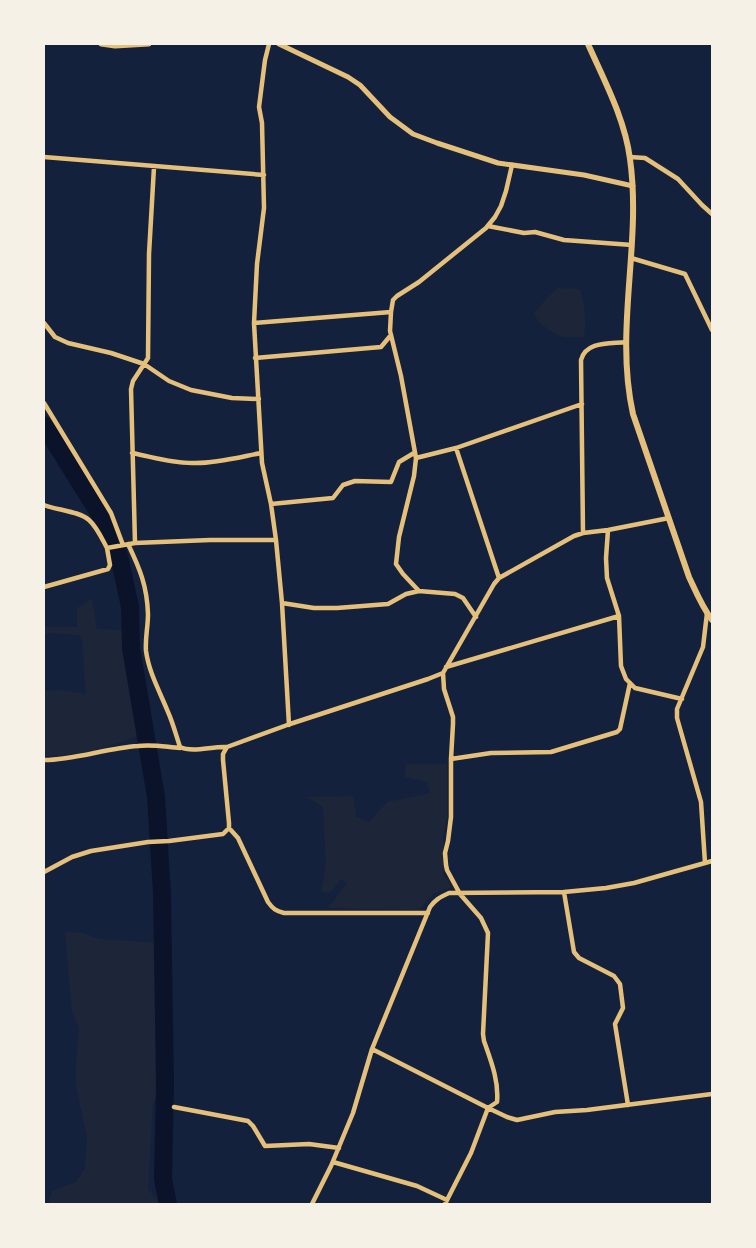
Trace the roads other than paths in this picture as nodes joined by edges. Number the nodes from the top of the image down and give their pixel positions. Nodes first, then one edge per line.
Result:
1 (101, 44) edge
2 (149, 44) edge
3 (269, 44) edge
4 (279, 44) edge
5 (588, 44) edge
6 (44, 157) edge
7 (630, 157) junction
8 (512, 165) junction
9 (154, 167) junction
10 (264, 175) junction
11 (633, 186) junction
12 (712, 214) edge
13 (488, 226) junction
14 (632, 245) junction
15 (631, 258) junction
16 (391, 312) junction
17 (44, 323) edge
18 (254, 323) junction
19 (712, 330) edge
20 (391, 335) junction
21 (626, 342) junction
22 (255, 358) junction
23 (144, 364) junction
24 (259, 399) junction
25 (44, 403) edge
26 (582, 404) junction
27 (456, 448) junction
28 (132, 453) junction
29 (261, 453) junction
30 (415, 455) junction
31 (271, 504) junction
32 (44, 505) edge
33 (669, 518) junction
34 (608, 530) junction
35 (583, 533) junction
36 (276, 540) junction
37 (135, 543) junction
38 (124, 545) junction
39 (107, 548) junction
40 (499, 578) junction
41 (44, 587) edge
42 (419, 591) junction
43 (282, 603) junction
44 (707, 613) junction
45 (619, 616) junction
46 (476, 617) junction
47 (712, 620) edge
48 (444, 670) junction
49 (630, 683) junction
50 (682, 699) junction
51 (289, 725) junction
52 (227, 747) junction
53 (181, 748) junction
54 (451, 759) junction
55 (44, 760) edge
56 (229, 828) junction
57 (712, 861) edge
58 (705, 863) junction
59 (44, 872) edge
60 (564, 892) junction
61 (460, 894) junction
62 (428, 913) junction
63 (372, 1049) junction
64 (712, 1094) edge
65 (628, 1105) junction
66 (174, 1107) dead end
67 (488, 1108) junction
68 (339, 1148) junction
69 (333, 1162) junction
70 (446, 1202) edge
71 (312, 1204) edge

1 - 2 street
3 - 10 street
4 - 8 street
5 - 7 main road
6 - 9 street
7 - 11 main road
7 - 12 street
8 - 11 street
8 - 13 street
9 - 10 street
9 - 23 street
10 - 18 street
11 - 14 main road
13 - 14 street
13 - 16 street
14 - 15 main road
15 - 19 street
15 - 21 main road
16 - 18 street
16 - 20 street
17 - 23 street
18 - 22 street
20 - 22 street
20 - 30 street
21 - 26 street
21 - 33 main road
22 - 24 street
23 - 24 street
23 - 28 street
24 - 29 street
25 - 38 street
26 - 27 street
26 - 35 street
27 - 30 street
27 - 40 street
28 - 29 street
28 - 37 street
29 - 31 street
30 - 31 street
30 - 42 street
31 - 36 street
32 - 39 street
33 - 34 street
33 - 44 main road
34 - 35 street
34 - 45 street
35 - 40 street
36 - 37 street
36 - 43 street
37 - 38 street
38 - 39 street
38 - 53 street
39 - 41 street
40 - 46 street
42 - 43 street
42 - 46 street
43 - 51 street
44 - 47 main road
44 - 50 street
45 - 48 street
45 - 49 street
46 - 48 street
48 - 51 street
48 - 54 street
49 - 50 street
49 - 54 street
50 - 58 street
51 - 52 street
52 - 53 street
52 - 56 street
53 - 55 street
54 - 61 street
56 - 59 street
56 - 62 street
57 - 58 street
58 - 60 street
60 - 61 street
60 - 65 street
61 - 62 street
61 - 67 street
62 - 63 street
63 - 67 street
63 - 68 street
64 - 65 street
65 - 67 street
66 - 68 street
67 - 70 street
68 - 69 street
69 - 70 street
69 - 71 street

